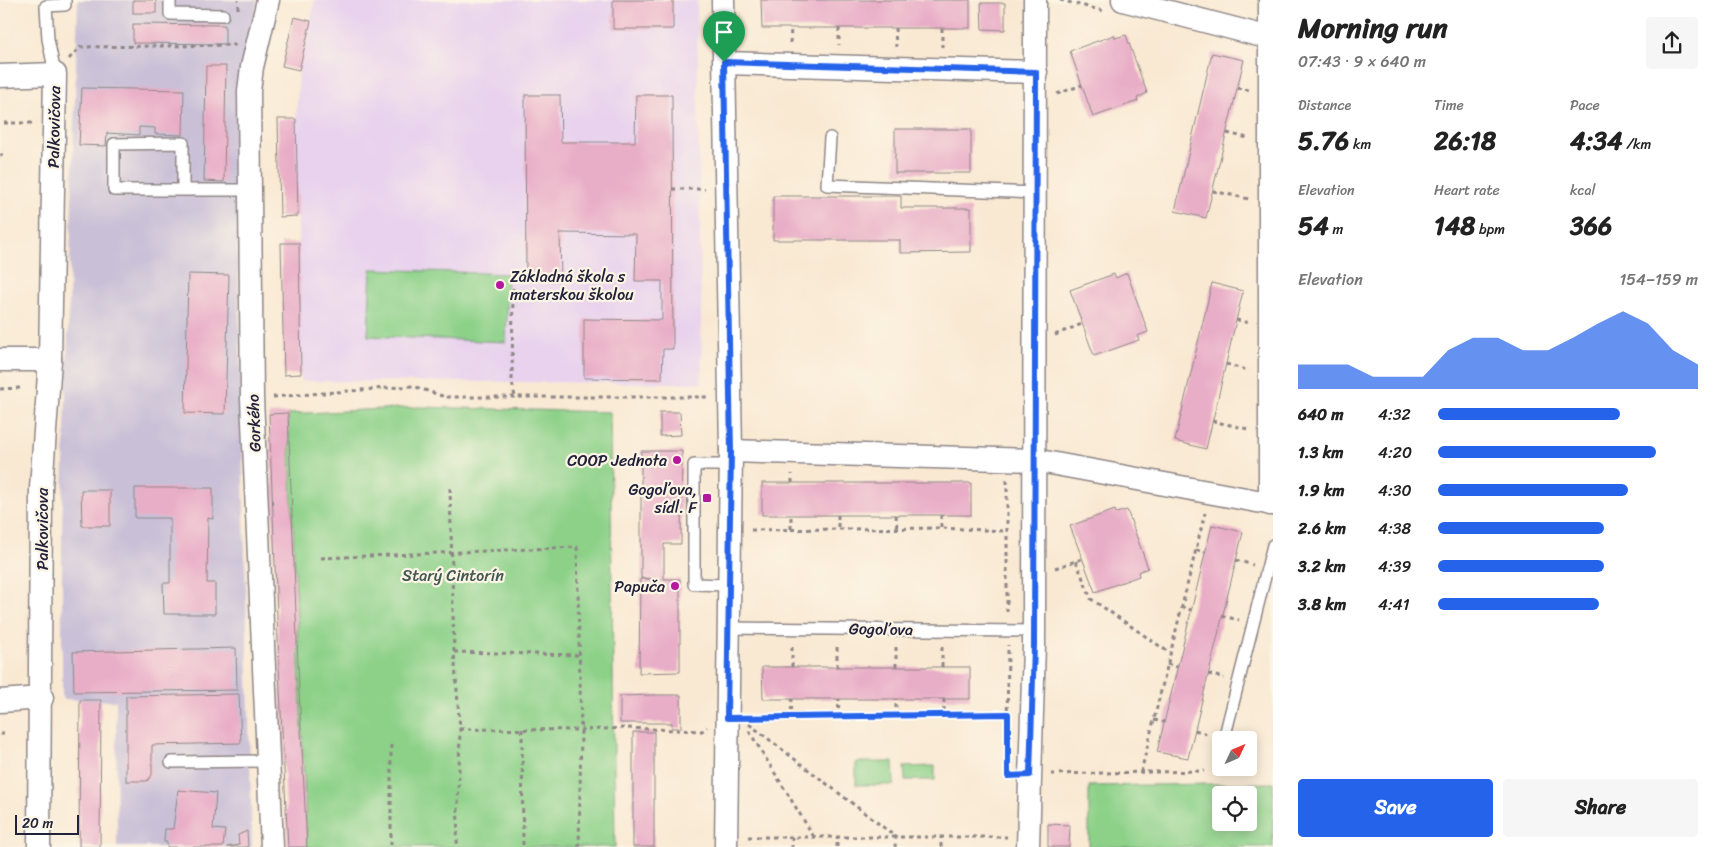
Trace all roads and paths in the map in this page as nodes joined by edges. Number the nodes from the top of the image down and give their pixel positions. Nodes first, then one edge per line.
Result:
1 (64, 0) edge
2 (170, 0) edge
3 (238, 0) edge
4 (268, 0) edge
5 (723, 0) edge
6 (1034, 0) edge
7 (1060, 0) edge
8 (1270, 0) edge
9 (1115, 6) edge
10 (223, 15) dead end
11 (238, 18) dead end
12 (839, 28) dead end
13 (895, 28) dead end
14 (942, 28) dead end
15 (791, 29) dead end
16 (238, 36) dead end
17 (1270, 38) junction
18 (790, 51) dead end
19 (839, 52) dead end
20 (896, 54) dead end
21 (942, 55) dead end
22 (724, 62) junction
23 (1036, 72) junction
24 (55, 74) junction
25 (0, 76) edge
26 (1082, 85) dead end
27 (1050, 97) dead end
28 (4, 123) dead end
29 (54, 123) junction
30 (1226, 133) dead end
31 (830, 138) dead end
32 (1250, 138) dead end
33 (708, 188) dead end
34 (672, 189) dead end
35 (183, 190) junction
36 (250, 190) junction
37 (1213, 191) dead end
38 (1035, 193) junction
39 (1258, 200) dead end
40 (513, 288) dead end
41 (1082, 324) dead end
42 (1049, 337) dead end
43 (0, 360) edge
44 (50, 360) junction
45 (1226, 364) dead end
46 (1258, 373) dead end
47 (20, 388) dead end
48 (0, 389) edge
49 (515, 397) junction
50 (713, 397) dead end
51 (271, 398) dead end
52 (1212, 421) dead end
53 (1258, 432) dead end
54 (730, 458) junction
55 (1034, 460) junction
56 (1007, 474) dead end
57 (450, 488) dead end
58 (1207, 503) dead end
59 (1271, 504) edge
60 (791, 515) dead end
61 (838, 515) dead end
62 (896, 515) dead end
63 (941, 515) dead end
64 (941, 528) junction
65 (838, 529) junction
66 (896, 529) junction
67 (743, 530) dead end
68 (791, 530) junction
69 (1005, 531) junction
70 (1273, 545) edge
71 (1196, 550) junction
72 (1205, 552) dead end
73 (452, 554) junction
74 (321, 558) dead end
75 (1082, 558) dead end
76 (1236, 560) dead end
77 (1076, 561) junction
78 (1256, 566) dead end
79 (1053, 568) dead end
80 (728, 584) junction
81 (1182, 607) junction
82 (1191, 610) dead end
83 (1222, 616) dead end
84 (1242, 621) dead end
85 (728, 628) junction
86 (1008, 631) junction
87 (1034, 631) junction
88 (792, 646) dead end
89 (837, 647) dead end
90 (896, 647) dead end
91 (942, 647) dead end
92 (454, 652) junction
93 (1170, 653) junction
94 (578, 655) junction
95 (1167, 664) junction
96 (792, 667) dead end
97 (837, 667) dead end
98 (896, 667) dead end
99 (1177, 667) dead end
100 (942, 668) dead end
101 (1208, 674) dead end
102 (1227, 678) dead end
103 (42, 698) junction
104 (792, 699) dead end
105 (839, 699) dead end
106 (896, 699) dead end
107 (944, 699) dead end
108 (0, 701) edge
109 (1008, 714) junction
110 (944, 715) junction
111 (896, 716) junction
112 (838, 717) junction
113 (734, 718) junction
114 (791, 718) junction
115 (1154, 720) junction
116 (1164, 722) dead end
117 (460, 729) junction
118 (522, 729) junction
119 (581, 730) junction
120 (1195, 730) dead end
121 (1226, 731) edge
122 (0, 734) edge
123 (8, 734) dead end
124 (1212, 736) edge
125 (1008, 741) dead end
126 (391, 745) dead end
127 (268, 761) junction
128 (171, 762) dead end
129 (1204, 771) dead end
130 (1141, 772) junction
131 (1030, 775) junction
132 (1007, 828) dead end
133 (792, 837) junction
134 (814, 837) junction
135 (837, 837) junction
136 (896, 837) junction
137 (941, 837) junction
138 (1007, 837) junction
139 (734, 842) edge
140 (1018, 844) edge
141 (39, 847) edge
142 (272, 847) edge
143 (391, 847) edge
144 (457, 847) edge
145 (523, 847) edge
146 (580, 847) edge
147 (792, 847) edge
148 (837, 847) edge
149 (895, 847) edge
150 (941, 847) edge

1 - 24 lane
2 - 10 lane
3 - 11 path
4 - 36 street, Gorkého
5 - 22 street
6 - 23 street
7 - 9 path
8 - 17 street
9 - 17 street
12 - 19 path
13 - 20 path
14 - 21 path
15 - 18 path
16 - 24 path
17 - 59 street
22 - 23 street
22 - 54 street
23 - 38 street
24 - 25 street
24 - 29 street, Palkovičova
26 - 27 path
28 - 29 path
29 - 44 street, Palkovičova
30 - 32 path
31 - 38 lane
33 - 34 path
35 - 35 lane
35 - 36 lane
36 - 127 street, Gorkého
37 - 39 path
38 - 55 street
40 - 49 path
41 - 42 path
43 - 44 street
44 - 103 street, Palkovičova
45 - 46 path
47 - 48 path
49 - 50 path
49 - 51 path
52 - 53 path
54 - 55 street
54 - 80 street
54 - 80 lane
55 - 59 street
55 - 87 street
56 - 69 path
57 - 73 path
58 - 71 path
60 - 68 path
61 - 65 path
62 - 66 path
63 - 64 path
64 - 66 path
64 - 69 path
65 - 66 path
65 - 68 path
67 - 68 path
69 - 86 path
70 - 121 lane
71 - 72 path
71 - 81 path
73 - 74 path
73 - 92 path
73 - 94 path
75 - 77 path
76 - 78 path
77 - 79 path
77 - 93 path
80 - 85 street
81 - 82 path
81 - 93 path
83 - 84 path
85 - 86 lane, Gogoľova
85 - 113 street
86 - 87 lane, Gogoľova
86 - 109 path
87 - 131 street
88 - 96 path
89 - 97 path
90 - 98 path
91 - 100 path
92 - 94 path
92 - 117 path
93 - 95 path
94 - 119 path
95 - 99 path
95 - 115 path
101 - 102 path
103 - 108 street
103 - 141 street, Palkovičova
104 - 114 path
105 - 112 path
106 - 111 path
107 - 110 path
109 - 110 path
109 - 125 path
110 - 111 path
111 - 112 path
112 - 114 path
113 - 114 path
113 - 119 path
113 - 134 path
113 - 136 path
113 - 139 street
115 - 116 path
115 - 130 path
117 - 118 path
117 - 144 path
118 - 119 path
118 - 145 path
119 - 146 path
120 - 124 path
122 - 123 path
126 - 143 path
127 - 128 lane
127 - 142 street, Gorkého
129 - 130 path
130 - 131 path
131 - 140 street
132 - 138 path
133 - 134 path
133 - 139 path
133 - 147 path
134 - 135 path
135 - 136 path
135 - 148 path
136 - 137 path
136 - 149 path
137 - 138 path
137 - 150 path
138 - 140 path

